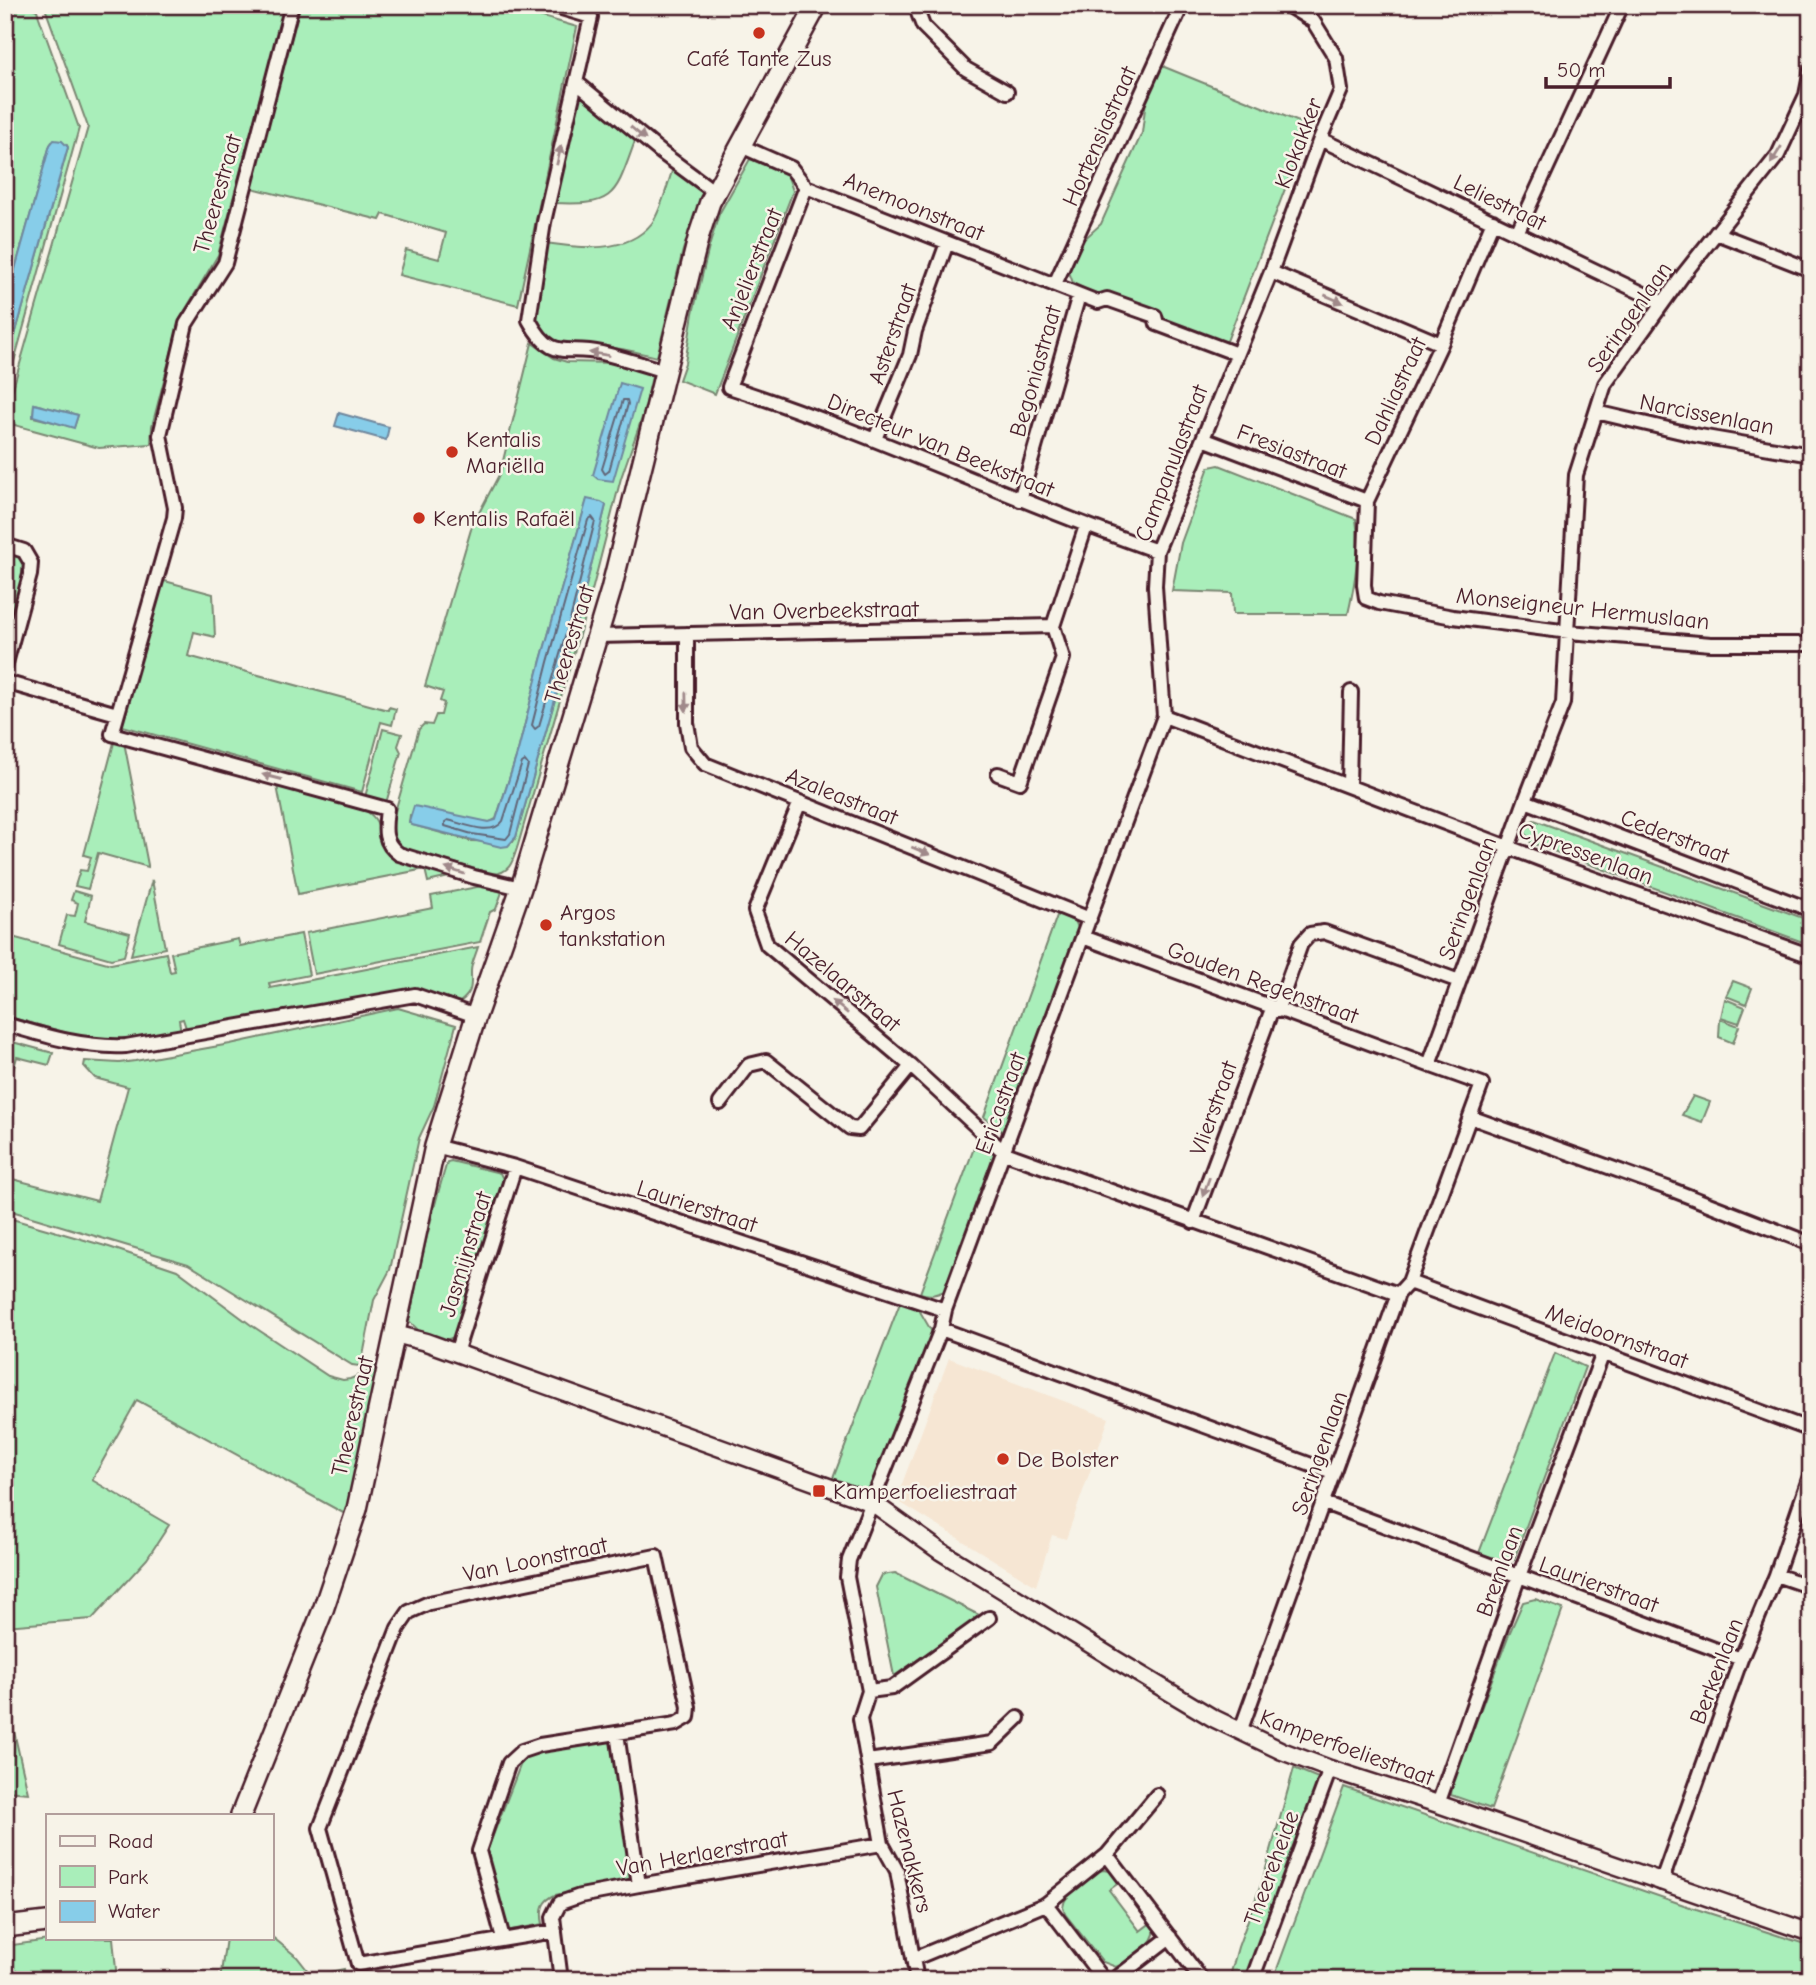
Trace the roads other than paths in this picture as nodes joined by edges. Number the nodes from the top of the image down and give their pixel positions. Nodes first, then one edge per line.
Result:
1 (292, 5) edge
2 (551, 5) edge
3 (817, 5) edge
4 (920, 5) edge
5 (1182, 5) edge
6 (1287, 5) edge
7 (1622, 5) edge
8 (1811, 70) edge
9 (576, 82) junction
10 (1007, 92) dead end
11 (1320, 139) junction
12 (741, 146) junction
13 (806, 187) junction
14 (716, 193) junction
15 (1493, 221) junction
16 (1517, 233) junction
17 (1716, 233) junction
18 (947, 243) junction
19 (1811, 270) edge
20 (1272, 272) junction
21 (1055, 284) junction
22 (1079, 295) junction
23 (1663, 303) junction
24 (1441, 344) junction
25 (1237, 354) junction
26 (735, 366) joint
27 (665, 372) junction
28 (1596, 412) junction
29 (875, 439) junction
30 (1203, 439) junction
31 (1811, 455) edge
32 (1020, 500) junction
33 (1367, 501) junction
34 (1086, 526) junction
35 (5, 545) edge
36 (1157, 551) junction
37 (1364, 585) joint
38 (1053, 626) junction
39 (1569, 632) junction
40 (687, 634) junction
41 (597, 636) junction
42 (1811, 644) edge
43 (5, 667) edge
44 (5, 682) edge
45 (1351, 692) dead end
46 (117, 714) junction
47 (1164, 716) junction
48 (998, 774) dead end
49 (1349, 786) junction
50 (1525, 801) junction
51 (800, 802) junction
52 (1508, 847) junction
53 (521, 888) junction
54 (1811, 910) edge
55 (1090, 919) junction
56 (1083, 937) junction
57 (1811, 956) edge
58 (1459, 981) junction
59 (1275, 1010) junction
60 (476, 1016) junction
61 (5, 1024) edge
62 (1429, 1065) junction
63 (911, 1066) junction
64 (720, 1103) dead end
65 (1470, 1117) junction
66 (435, 1146) junction
67 (1005, 1153) junction
68 (515, 1167) junction
69 (1193, 1222) junction
70 (1811, 1244) edge
71 (1409, 1282) junction
72 (1398, 1294) junction
73 (945, 1310) junction
74 (941, 1329) junction
75 (395, 1334) junction
76 (456, 1353) junction
77 (1603, 1353) junction
78 (1811, 1430) edge
79 (1333, 1473) junction
80 (1811, 1473) edge
81 (873, 1503) junction
82 (1324, 1503) junction
83 (1776, 1575) junction
84 (1519, 1576) junction
85 (1811, 1587) edge
86 (989, 1618) dead end
87 (1741, 1659) junction
88 (869, 1692) junction
89 (1018, 1718) dead end
90 (1240, 1732) junction
91 (617, 1733) junction
92 (868, 1762) junction
93 (1330, 1769) junction
94 (1157, 1795) dead end
95 (1438, 1804) junction
96 (241, 1814) edge
97 (883, 1844) junction
98 (1107, 1854) junction
99 (1661, 1883) junction
100 (639, 1885) junction
101 (1046, 1904) junction
102 (46, 1922) edge
103 (5, 1927) edge
104 (555, 1931) junction
105 (1811, 1933) edge
106 (1170, 1937) junction
107 (503, 1938) junction
108 (913, 1959) junction
109 (561, 1980) edge
110 (918, 1980) edge
111 (1104, 1980) edge
112 (1114, 1980) edge
113 (1202, 1980) edge
114 (1252, 1980) edge

1 - 46 street, Theerestraat
2 - 9 street
3 - 12 main road, Theerestraat
4 - 10 street
5 - 21 street, Hortensiastraat
6 - 11 street, Klokakker
7 - 16 street
8 -> 17 street, Seringenlaan
9 -> 14 street
27 -> 9 street
11 - 15 street, Leliestraat
11 - 20 street, Klokakker
12 - 13 street, Anemoonstraat
12 - 14 main road, Theerestraat
13 - 18 street, Anemoonstraat
13 - 26 street, Anjelierstraat
14 - 27 main road, Theerestraat
15 - 16 street, Leliestraat
15 - 24 street, Dahliastraat
16 - 23 street, Leliestraat
17 - 19 street
17 - 23 street, Seringenlaan
18 - 21 street, Anemoonstraat
18 - 29 street, Asterstraat
20 -> 24 street
20 - 25 street, Campanulastraat
21 - 22 street, Anemoonstraat
22 - 25 street
22 - 32 street, Begoniastraat
23 - 28 street, Seringenlaan
24 - 33 street, Dahliastraat
25 - 30 street, Campanulastraat
26 - 29 street, Directeur van Beekstraat
27 - 41 main road, Theerestraat
28 - 31 street, Narcissenlaan
28 - 39 street, Seringenlaan
29 - 32 street, Directeur van Beekstraat
30 - 33 street, Fresiastraat
30 - 36 street, Campanulastraat
32 - 34 street, Directeur van Beekstraat
33 - 37 street, Dahliastraat
34 - 36 street, Directeur van Beekstraat
34 - 38 street
35 - 43 street
36 - 47 street, Campanulastraat
37 - 39 street, Monseigneur Hermuslaan
38 - 40 street, Van Overbeekstraat
38 - 48 street
39 - 42 street, Monseigneur Hermuslaan
39 - 50 street, Seringenlaan
40 - 41 street, Van Overbeekstraat
40 -> 51 street, Azaleastraat
41 - 53 main road, Theerestraat
44 - 46 street
45 - 49 street
53 -> 46 street, Theerestraat
47 - 49 street, Cypressenlaan
47 - 55 street, Ericastraat
49 - 52 street, Cypressenlaan
50 - 52 street, Seringenlaan
50 - 54 street, Cederstraat
51 -> 55 street, Azaleastraat
63 -> 51 street, Hazelaarstraat
52 - 57 street, Cypressenlaan
52 - 58 street, Seringenlaan
53 - 60 main road, Theerestraat
55 - 56 street, Ericastraat
56 - 59 street, Gouden Regenstraat
56 - 67 street, Ericastraat
58 - 59 street, Vlierstraat
58 - 62 street, Seringenlaan
59 - 62 street, Gouden Regenstraat
59 -> 69 street, Vlierstraat
60 - 61 street
60 - 66 main road, Theerestraat
62 - 65 street, Seringenlaan
63 - 64 street
63 - 67 street, Hazelaarstraat
65 - 70 street
65 - 71 street, Seringenlaan
66 - 68 street, Laurierstraat
66 - 75 main road, Theerestraat
67 - 69 street
67 - 73 street, Ericastraat
68 - 73 street, Laurierstraat
68 - 76 street, Jasmijnstraat
69 - 72 street
71 - 72 street, Seringenlaan
71 - 77 street, Meidoornstraat
72 - 79 street, Seringenlaan
73 - 74 street, Ericastraat
74 - 79 street
74 - 81 street, Ericastraat
75 - 76 street, Kamperfoeliestraat
75 - 96 main road, Theerestraat
76 - 81 street, Kamperfoeliestraat
77 - 78 street, Meidoornstraat
77 - 84 street, Bremlaan
79 - 82 street, Seringenlaan
80 - 83 street, Berkenlaan
81 - 88 street, Hazenakkers
81 - 90 street, Kamperfoeliestraat
82 - 84 street, Laurierstraat
82 - 90 street, Seringenlaan
83 - 85 street
83 - 87 street, Berkenlaan
84 - 87 street, Laurierstraat
84 - 95 street, Bremlaan
86 - 88 street
87 - 99 street, Berkenlaan
88 - 92 street, Hazenakkers
89 - 92 street
90 - 93 street, Kamperfoeliestraat
91 - 100 street
91 - 107 street
91 - 107 street, Van Loonstraat
92 - 97 street, Hazenakkers
93 - 95 street, Kamperfoeliestraat
93 - 114 street, Theereheide
94 - 98 street
95 - 99 street, Kamperfoeliestraat
97 - 100 street, Van Herlaerstraat
97 - 108 street, Hazenakkers
98 - 101 street
98 - 106 street
99 - 105 street, Kamperfoeliestraat
100 - 104 street, Van Herlaerstraat
101 - 108 street
101 - 111 street
102 - 103 main road
104 - 107 street
104 - 109 street
106 - 112 street
106 - 113 street
108 - 110 street, Hazenakkers

